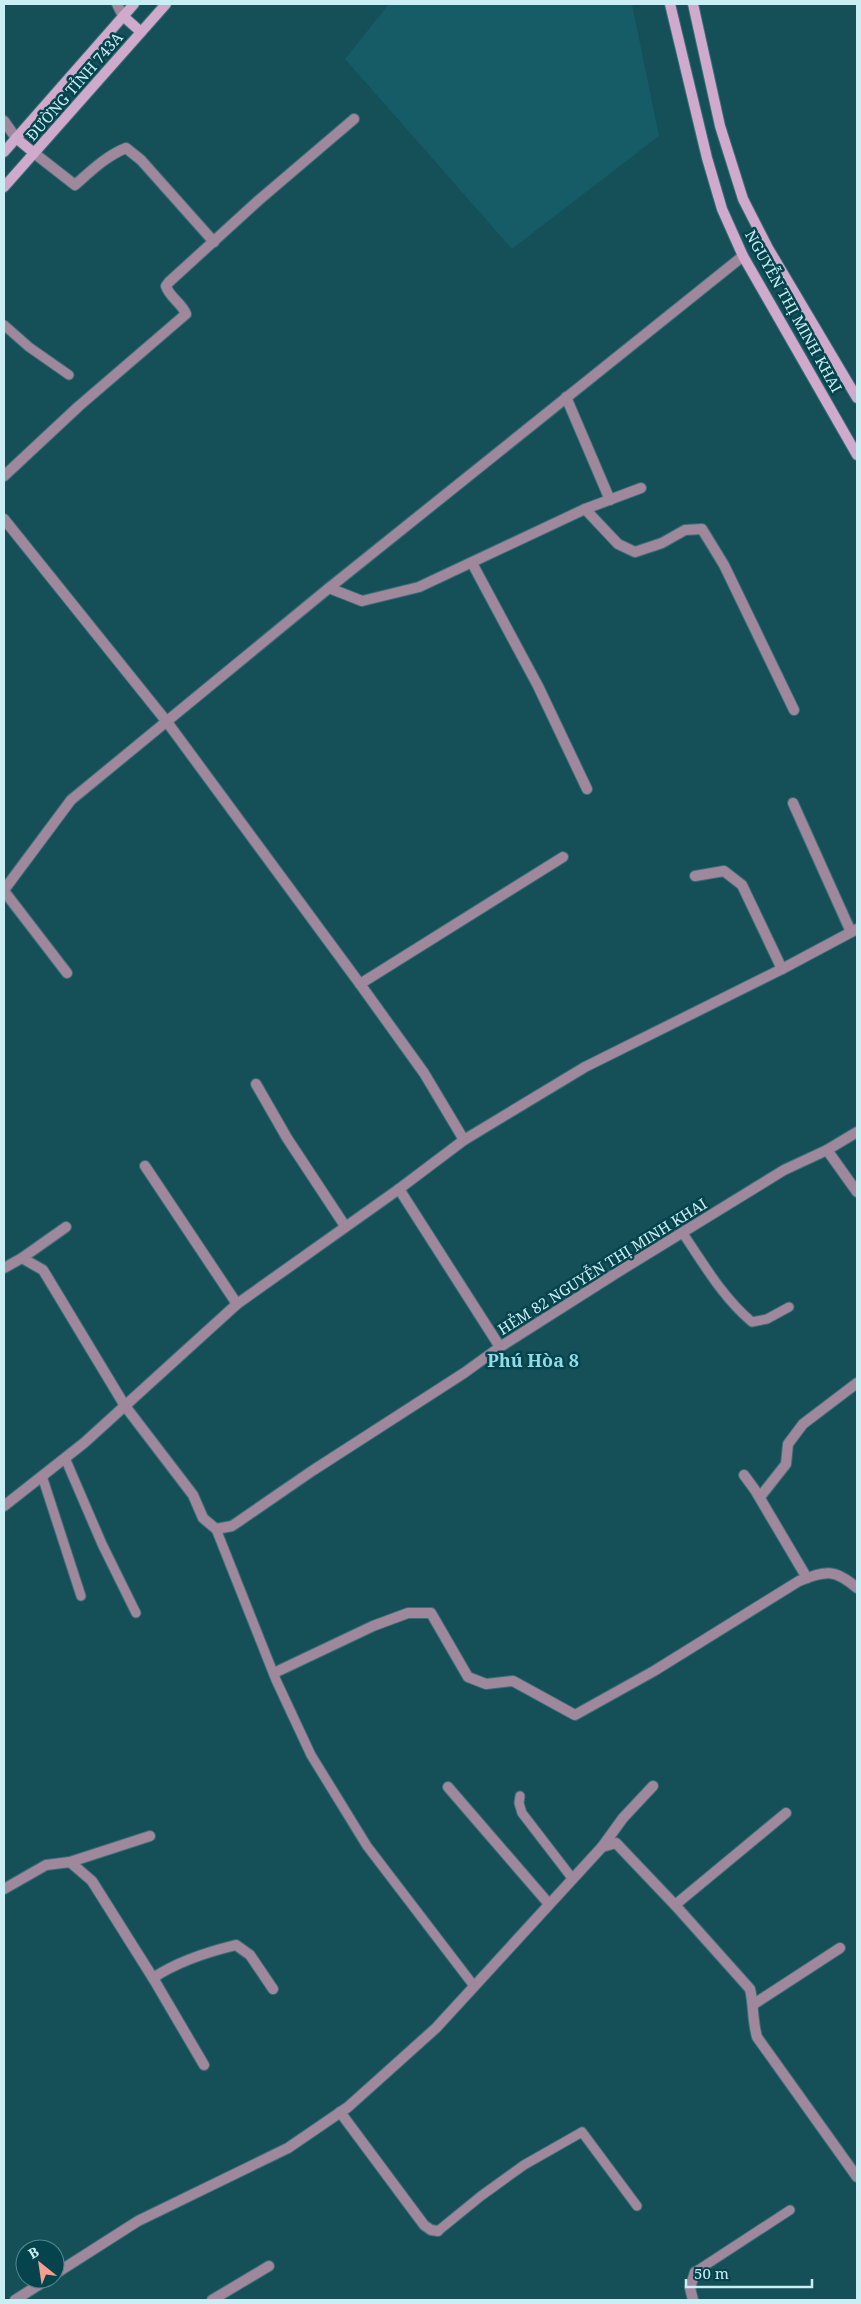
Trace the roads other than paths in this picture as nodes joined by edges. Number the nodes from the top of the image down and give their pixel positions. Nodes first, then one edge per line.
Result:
1 (117, 4) edge
2 (134, 4) edge
3 (166, 4) edge
4 (670, 4) edge
5 (693, 4) edge
6 (123, 16) junction
7 (141, 32) junction
8 (354, 119) dead end
9 (4, 121) edge
10 (16, 138) junction
11 (4, 152) edge
12 (34, 153) junction
13 (4, 188) edge
14 (214, 242) junction
15 (743, 256) junction
16 (4, 325) edge
17 (69, 375) dead end
18 (566, 397) junction
19 (857, 398) edge
20 (857, 455) edge
21 (4, 476) edge
22 (641, 488) dead end
23 (610, 500) junction
24 (585, 509) junction
25 (4, 519) edge
26 (472, 563) junction
27 (329, 588) junction
28 (794, 710) dead end
29 (166, 722) junction
30 (587, 789) dead end
31 (792, 804) dead end
32 (563, 857) dead end
33 (695, 876) dead end
34 (4, 890) edge
35 (854, 930) edge
36 (782, 969) junction
37 (67, 973) dead end
38 (360, 984) junction
39 (256, 1084) dead end
40 (857, 1132) edge
41 (464, 1140) junction
42 (827, 1150) junction
43 (145, 1166) dead end
44 (399, 1189) junction
45 (857, 1192) edge
46 (345, 1226) junction
47 (66, 1227) dead end
48 (682, 1232) junction
49 (22, 1258) junction
50 (4, 1268) edge
51 (237, 1304) junction
52 (789, 1307) dead end
53 (500, 1347) junction
54 (857, 1383) edge
55 (125, 1406) junction
56 (65, 1458) junction
57 (744, 1475) dead end
58 (42, 1476) junction
59 (760, 1497) junction
60 (4, 1506) edge
61 (216, 1529) junction
62 (807, 1578) junction
63 (857, 1588) edge
64 (81, 1596) dead end
65 (136, 1613) dead end
66 (274, 1673) junction
67 (653, 1786) dead end
68 (448, 1787) dead end
69 (520, 1796) dead end
70 (786, 1813) dead end
71 (150, 1836) dead end
72 (602, 1847) junction
73 (70, 1862) junction
74 (572, 1878) junction
75 (4, 1889) edge
76 (549, 1904) junction
77 (675, 1905) junction
78 (840, 1948) dead end
79 (152, 1978) junction
80 (474, 1986) junction
81 (272, 1989) dead end
82 (754, 2004) junction
83 (204, 2065) dead end
84 (340, 2112) junction
85 (857, 2177) edge
86 (637, 2206) dead end
87 (790, 2210) dead end
88 (438, 2230) joint
89 (269, 2266) dead end
90 (65, 2268) edge
91 (695, 2272) joint
92 (32, 2289) edge
93 (15, 2300) edge
94 (212, 2300) edge
95 (692, 2300) edge

1 - 6 street
2 - 6 main road, ĐƯỜNG TỈNH 743A
3 - 7 main road, ĐƯỜNG TỈNH 743A
4 - 15 main road, NGUYỄN THỊ MINH KHAI
5 - 19 main road, NGUYỄN THỊ MINH KHAI
6 - 7 main road
6 - 10 main road, ĐƯỜNG TỈNH 743A
7 - 12 main road, ĐƯỜNG TỈNH 743A
8 - 14 street
9 - 10 street
10 - 11 main road, ĐƯỜNG TỈNH 743A
10 - 12 main road
12 - 13 main road, ĐƯỜNG TỈNH 743A
12 - 14 street
14 - 21 street
15 - 18 street
15 - 20 main road, NGUYỄN THỊ MINH KHAI
16 - 17 lane
18 - 23 street
18 - 27 street
22 - 23 street
23 - 24 street
24 - 26 street
24 - 28 street
25 - 29 street
26 - 27 street
26 - 30 street
27 - 29 street
29 - 34 street
29 - 38 street
31 - 35 street
32 - 38 street
33 - 36 street
34 - 37 street
35 - 36 street
36 - 41 street
38 - 41 street
39 - 46 street
40 - 42 street, HẺM 82 NGUYỄN THỊ MINH KHAI
41 - 44 street
42 - 45 street
42 - 48 street, HẺM 82 NGUYỄN THỊ MINH KHAI
43 - 51 street
44 - 46 street
44 - 53 street
46 - 51 street
47 - 49 street
48 - 52 lane
48 - 53 street, HẺM 82 NGUYỄN THỊ MINH KHAI
49 - 50 street
49 - 55 street
51 - 55 street
53 - 61 street, HẺM 82 NGUYỄN THỊ MINH KHAI
54 - 59 street
55 - 56 street
55 - 61 street
56 - 58 street
56 - 65 lane
57 - 59 street
58 - 60 street
58 - 64 lane
59 - 62 street
61 - 66 lane
62 - 63 street
62 - 66 street
66 - 80 lane
67 - 72 street
68 - 76 street
69 - 74 lane
70 - 77 street
71 - 73 street
72 - 74 street
72 - 77 street
73 - 75 street
73 - 79 street
74 - 76 street
76 - 80 street
77 - 82 street
78 - 82 street
79 - 81 street
79 - 83 street
80 - 84 street
82 - 85 street
84 - 88 street
84 - 90 street
86 - 88 lane
87 - 91 lane
89 - 94 street
91 - 95 street
92 - 93 street

